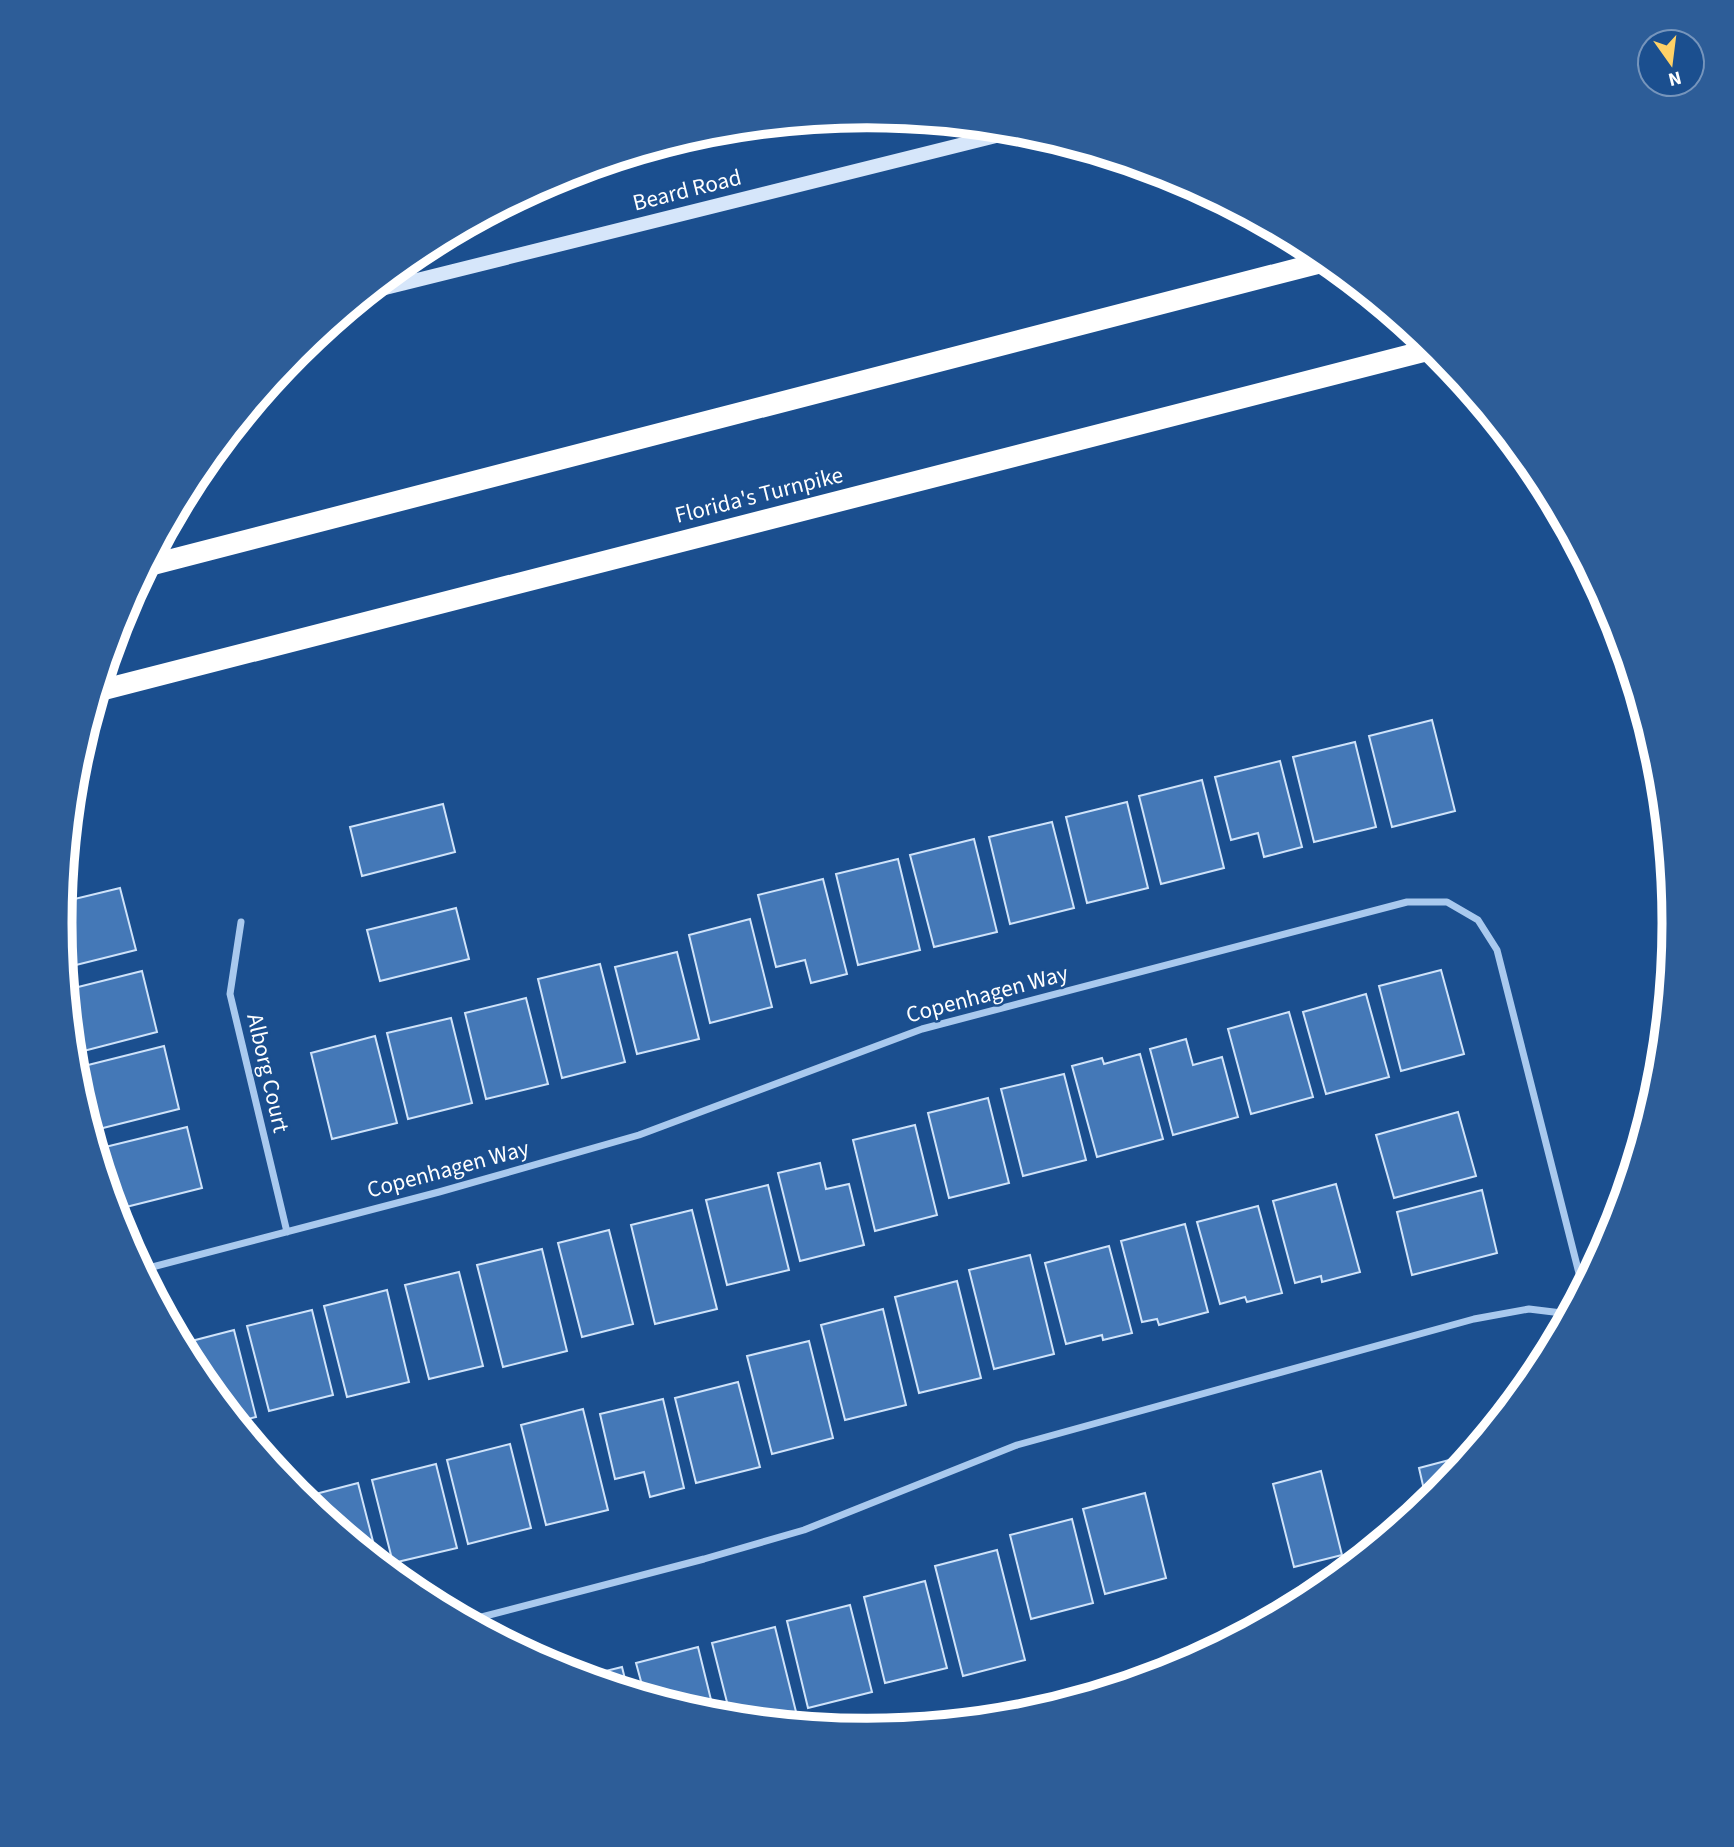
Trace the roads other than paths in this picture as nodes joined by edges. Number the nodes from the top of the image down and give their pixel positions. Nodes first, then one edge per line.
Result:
1 (988, 138) edge
2 (1313, 265) edge
3 (392, 286) edge
4 (1420, 352) edge
5 (159, 563) edge
6 (108, 688) edge
7 (242, 922) dead end
8 (287, 1232) junction
9 (151, 1268) edge
10 (1580, 1276) edge
11 (1560, 1313) edge
12 (478, 1617) edge

1 - 3 street, Beard Road
2 - 5 highway
4 - 6 highway, Florida's Turnpike
7 - 8 street, Alborg Court
8 - 9 street, Copenhagen Way
8 - 10 street, Copenhagen Way
11 - 12 street

